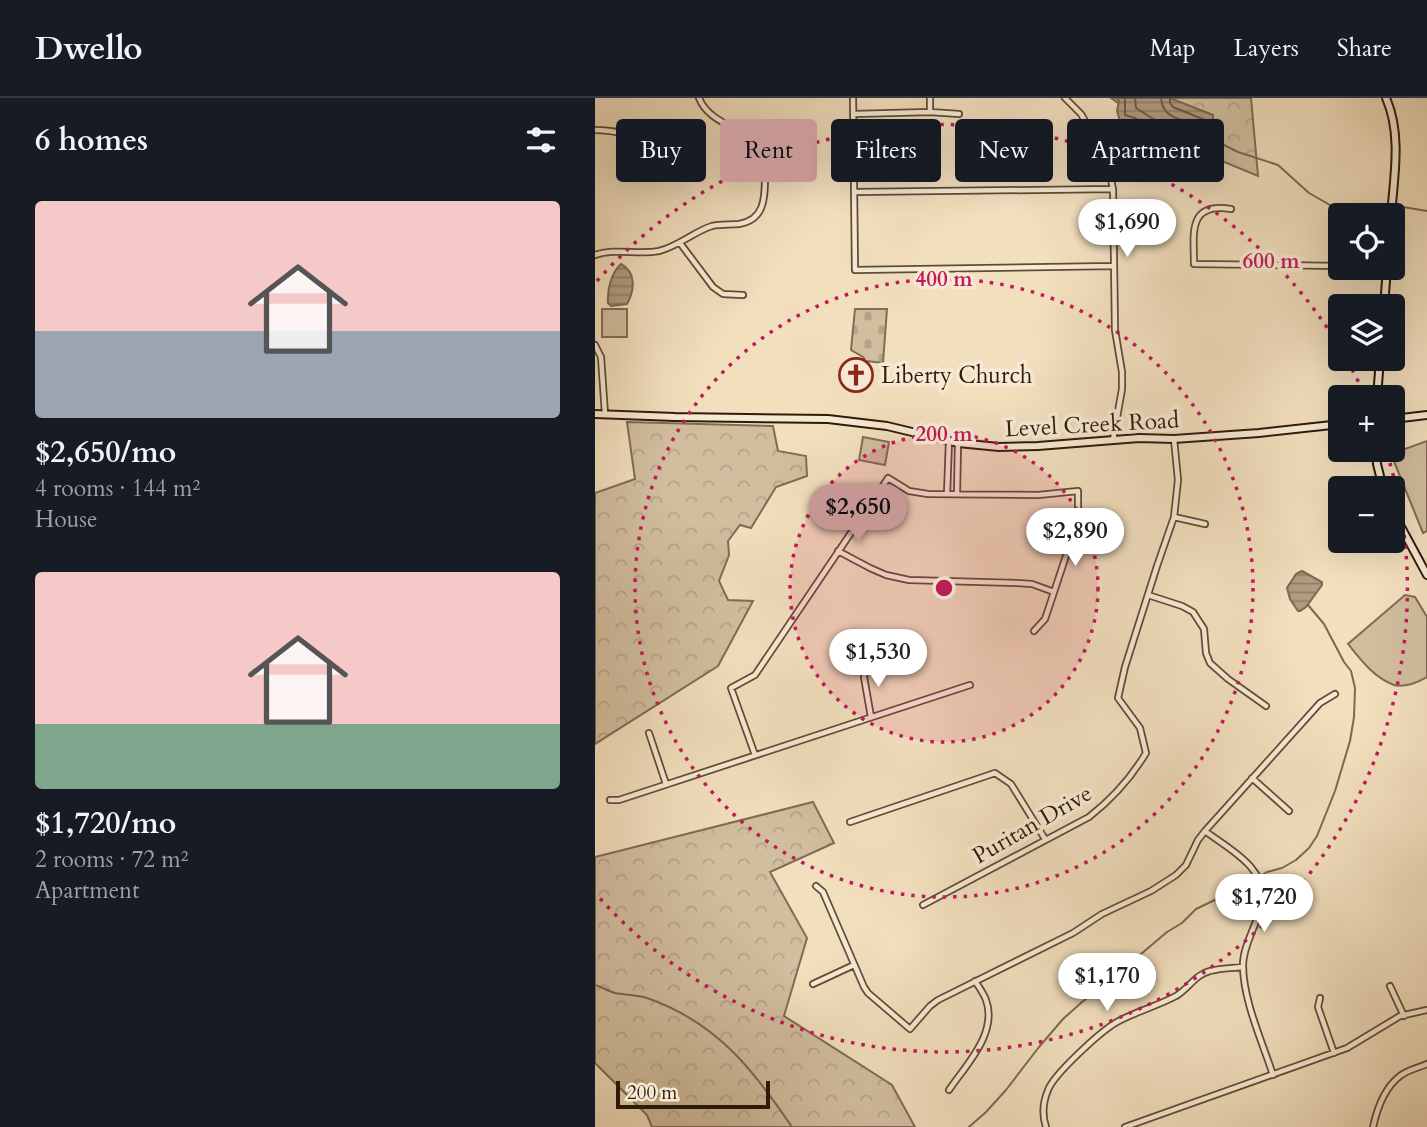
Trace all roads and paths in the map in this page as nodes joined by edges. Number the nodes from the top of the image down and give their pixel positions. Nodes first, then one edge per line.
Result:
1 (699, 98) edge
2 (853, 98) edge
3 (930, 98) edge
4 (1065, 98) edge
5 (1386, 98) edge
6 (930, 112) junction
7 (854, 114) junction
8 (960, 114) dead end
9 (595, 130) edge
10 (616, 130) edge
11 (1114, 189) junction
12 (855, 192) junction
13 (1392, 203) edge
14 (1231, 209) dead end
15 (680, 243) junction
16 (595, 255) edge
17 (1114, 266) junction
18 (1328, 266) edge
19 (743, 295) dead end
20 (595, 345) edge
21 (595, 414) edge
22 (605, 414) junction
23 (1427, 415) edge
24 (1405, 418) edge
25 (1328, 425) edge
26 (1174, 439) junction
27 (950, 441) junction
28 (1113, 441) junction
29 (958, 443) junction
30 (947, 494) junction
31 (957, 494) junction
32 (1174, 517) junction
33 (1205, 524) dead end
34 (1405, 534) edge
35 (838, 551) junction
36 (1427, 575) edge
37 (1054, 592) junction
38 (1148, 595) junction
39 (1034, 631) dead end
40 (868, 660) dead end
41 (970, 685) dead end
42 (1335, 694) dead end
43 (1266, 706) dead end
44 (871, 717) junction
45 (649, 733) dead end
46 (755, 755) junction
47 (1252, 778) junction
48 (666, 784) junction
49 (610, 800) dead end
50 (1289, 811) dead end
51 (850, 822) dead end
52 (1205, 831) junction
53 (1045, 839) junction
54 (816, 886) dead end
55 (923, 905) dead end
56 (854, 965) junction
57 (1243, 967) junction
58 (975, 981) junction
59 (813, 984) dead end
60 (1390, 986) dead end
61 (1320, 998) dead end
62 (1427, 1010) edge
63 (1404, 1016) junction
64 (1334, 1053) junction
65 (1427, 1064) edge
66 (1273, 1074) junction
67 (949, 1090) dead end
68 (1046, 1127) edge
69 (1125, 1127) edge
70 (1373, 1127) edge

1 - 15 street
2 - 7 street
3 - 6 street
4 - 11 street
5 - 13 street
6 - 7 street
6 - 8 street
7 - 12 street
9 - 10 street
11 - 12 street
11 - 17 street
12 - 17 street
14 - 18 street
15 - 16 street
15 - 19 street
17 - 28 street
20 - 22 street
21 - 22 street, Level Creek Road
22 - 27 street, Level Creek Road
23 - 24 street
25 - 26 street, Level Creek Road
26 - 28 street, Level Creek Road
26 - 32 street, Puritan Drive
27 - 29 street, Level Creek Road
27 - 30 street
28 - 29 street, Level Creek Road
29 - 31 street
30 - 31 street
30 - 35 street
31 - 37 street
32 - 33 street
32 - 38 street, Puritan Drive
34 - 36 street
35 - 37 street
35 - 46 street
37 - 39 street
38 - 43 street
38 - 53 street, Puritan Drive
40 - 44 street
41 - 44 street
42 - 47 street
44 - 46 street
45 - 48 street
46 - 48 street
47 - 50 street
47 - 52 street
48 - 49 street
51 - 53 street
52 - 57 street
52 - 58 street
53 - 55 street, Puritan Drive
54 - 56 street
56 - 58 street
56 - 59 street
57 - 66 street
57 - 68 street
58 - 67 street
60 - 63 street
61 - 64 street
62 - 63 street
63 - 64 street
64 - 66 street
65 - 70 street
66 - 69 street

